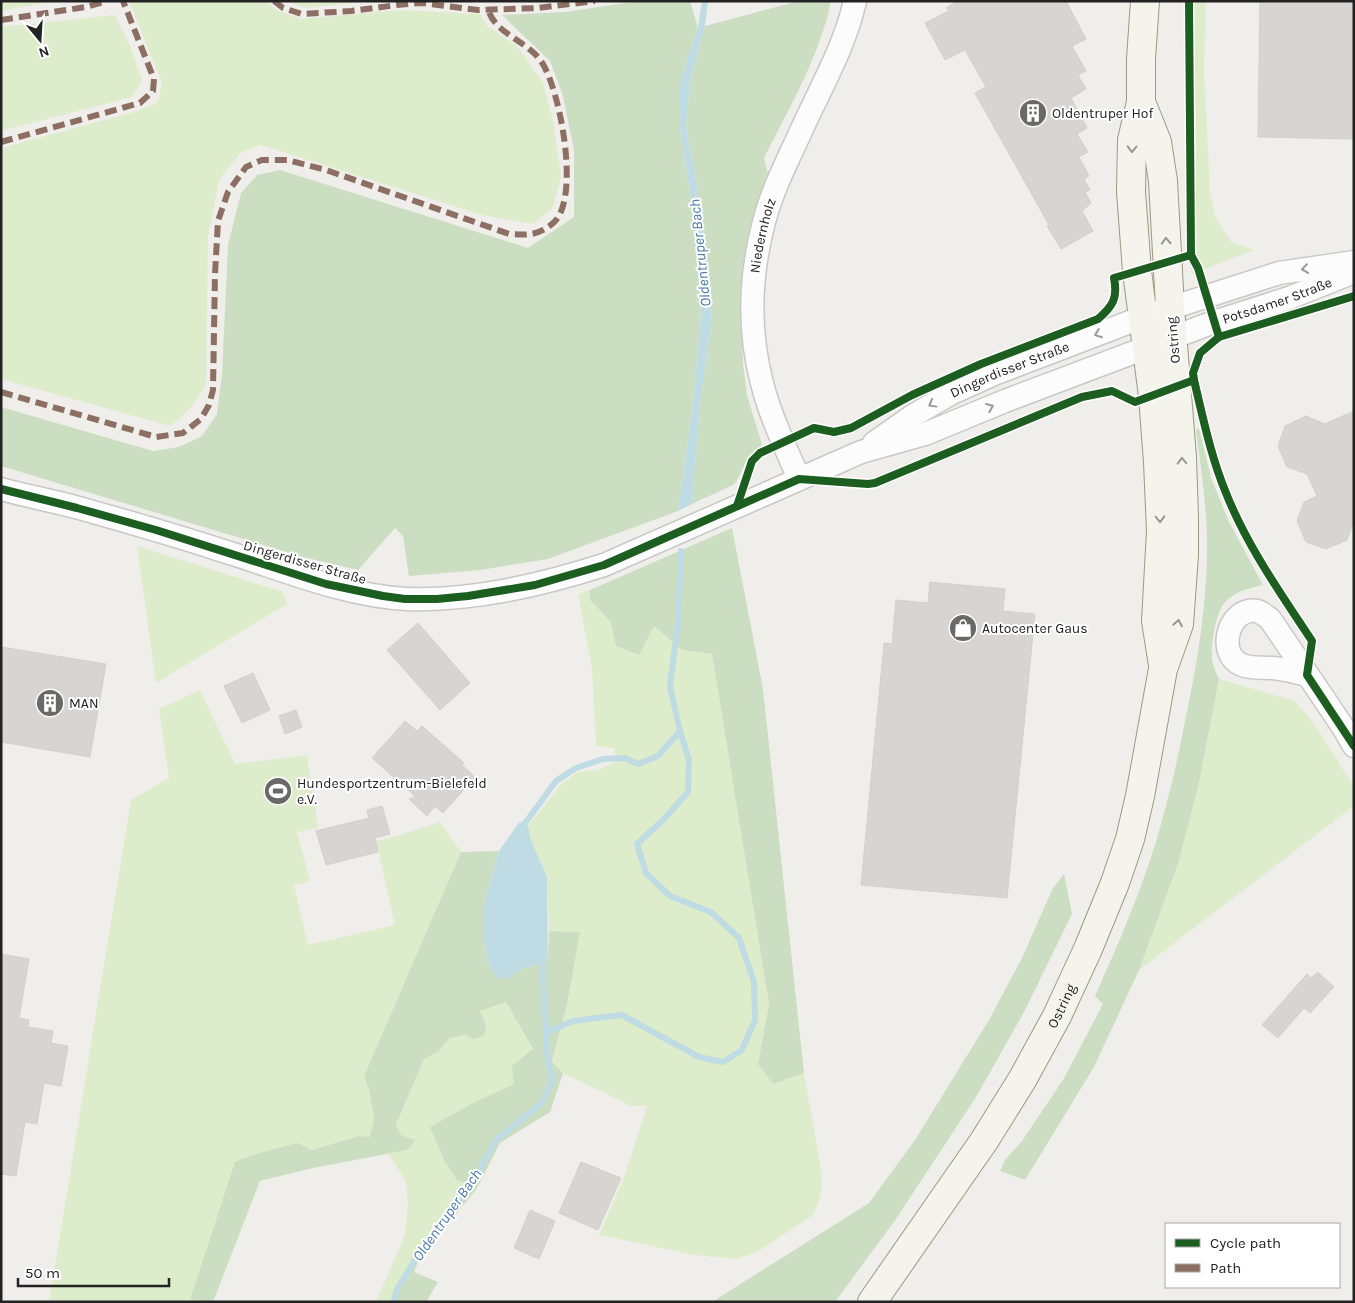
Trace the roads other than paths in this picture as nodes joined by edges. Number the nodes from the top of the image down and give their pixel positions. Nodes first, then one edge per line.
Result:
1 (855, 1) edge
2 (1144, 1) edge
3 (1141, 102) junction
4 (1354, 262) edge
5 (1354, 272) edge
6 (1170, 307) junction
7 (1143, 317) junction
8 (1173, 338) junction
9 (1148, 348) junction
10 (861, 452) junction
11 (798, 479) junction
12 (1, 489) edge
13 (1163, 669) junction
14 (1307, 675) dead end
15 (1354, 746) edge
16 (872, 1302) edge

1 - 11 street, Niedernholz
2 - 3 main road, Ostring
6 -> 3 main road, Ostring
3 -> 7 main road, Ostring
4 -> 6 street, Potsdamer Straße
5 - 8 street, Potsdamer Straße
6 - 7 street, Dingerdisser Straße
6 - 8 main road, Ostring
7 - 9 main road, Ostring
7 -> 10 street, Dingerdisser Straße
8 - 9 street, Dingerdisser Straße
13 -> 8 main road, Ostring
10 -> 9 street, Dingerdisser Straße
9 -> 13 main road, Ostring
10 - 11 street, Dingerdisser Straße
11 - 12 street, Dingerdisser Straße
13 - 16 main road, Ostring
14 - 15 street

